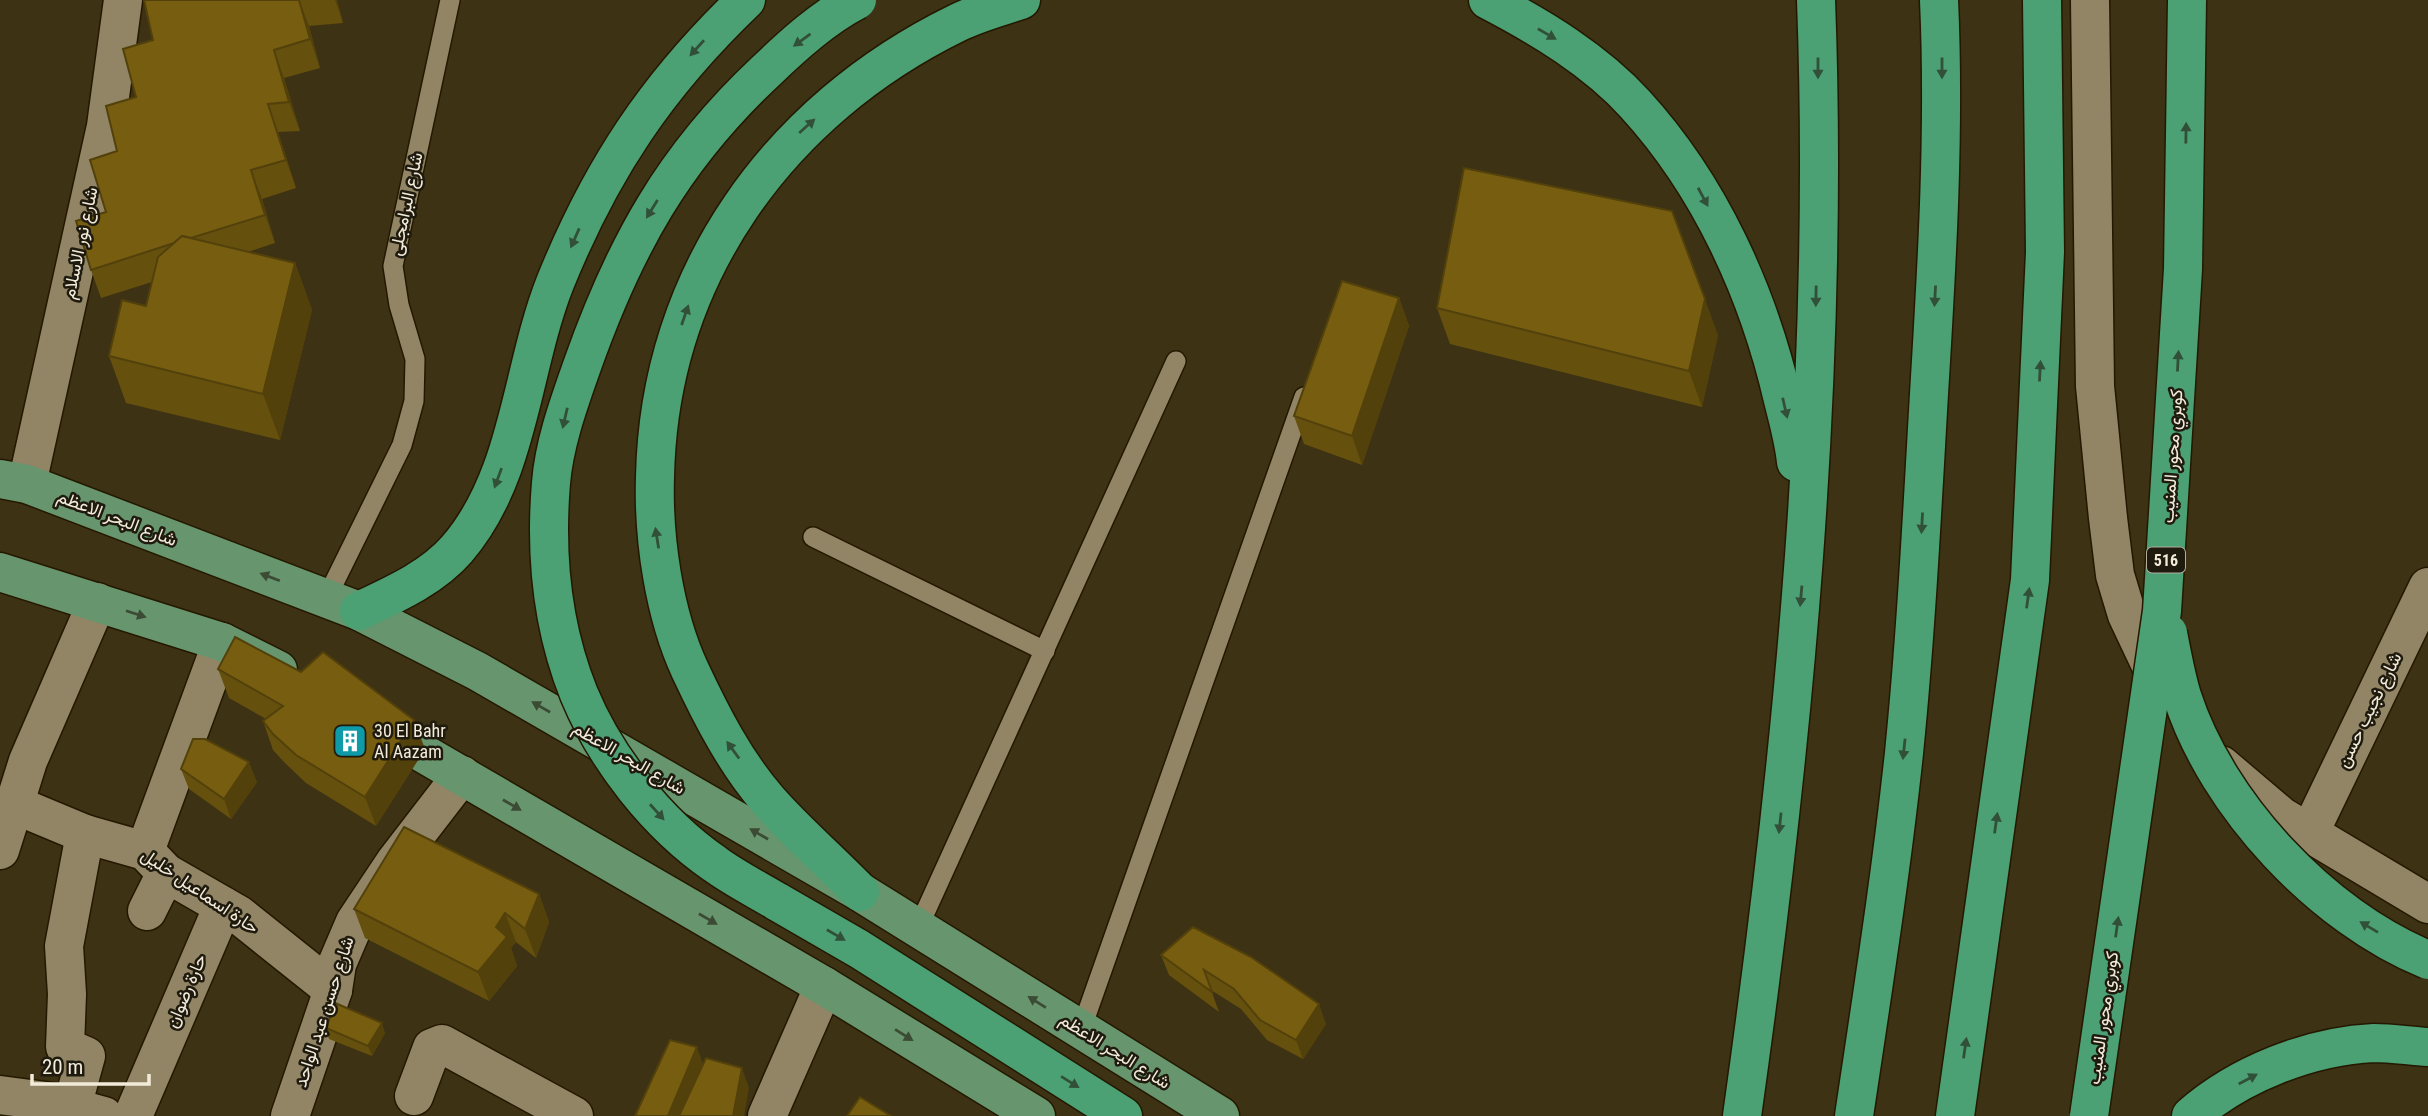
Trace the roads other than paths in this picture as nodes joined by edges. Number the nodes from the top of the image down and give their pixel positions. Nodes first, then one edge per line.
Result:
1 (123, 0) edge
2 (450, 0) edge
3 (746, 0) edge
4 (857, 0) edge
5 (1021, 0) edge
6 (1488, 0) edge
7 (1816, 0) edge
8 (1939, 0) edge
9 (2042, 0) edge
10 (2090, 0) edge
11 (2187, 0) edge
12 (1176, 361) dead end
13 (1309, 383) edge
14 (14, 482) edge
15 (813, 537) dead end
16 (1804, 552) junction
17 (0, 572) edge
18 (2428, 587) edge
19 (97, 601) junction
20 (343, 605) junction
21 (2162, 611) junction
22 (222, 642) junction
23 (1045, 651) junction
24 (312, 688) edge
25 (348, 709) edge
26 (14, 756) edge
27 (462, 775) junction
28 (13, 804) junction
29 (85, 834) junction
30 (2309, 834) junction
31 (0, 850) edge
32 (155, 862) junction
33 (860, 892) junction
34 (2428, 904) edge
35 (223, 906) junction
36 (147, 911) dead end
37 (918, 928) junction
38 (2428, 960) edge
39 (824, 986) junction
40 (333, 990) junction
41 (1081, 1030) junction
42 (2428, 1047) edge
43 (0, 1094) edge
44 (414, 1097) dead end
45 (88, 1111) edge
46 (133, 1116) edge
47 (290, 1116) edge
48 (574, 1116) edge
49 (767, 1116) edge
50 (1036, 1116) edge
51 (1123, 1116) edge
52 (1220, 1116) edge
53 (1742, 1116) edge
54 (1854, 1116) edge
55 (1955, 1116) edge
56 (2089, 1116) edge
57 (2191, 1116) edge

1 - 14 street, شارع نور الاسلام
2 - 20 lane, شارع البرامجلى
3 -> 20 highway
4 -> 51 highway, bridge
33 -> 5 highway
6 -> 16 highway
7 -> 16 highway
8 -> 54 highway
55 -> 9 highway
10 - 30 street
21 -> 11 highway, كوبري محور المنيب / 516, bridge
12 - 23 lane
13 - 41 lane
20 -> 14 main road, شارع البحر الاعظم
15 - 23 lane
16 -> 53 highway
17 - 19 main road
18 - 30 street, شارع نجيب حسن
19 -> 22 main road
19 - 26 street
33 -> 20 main road, شارع البحر الاعظم
38 -> 21 highway, bridge
56 -> 21 highway, كوبري محور المنيب / 516, bridge
22 - 24 main road
22 - 32 street
23 - 37 lane
25 - 27 main road
26 - 28 street
27 -> 39 main road
27 - 40 street, شارع حسن عبد الواحد
28 - 29 street, حارة اسماعيل خليل
28 - 31 street
29 - 32 street, حارة اسماعيل خليل
29 - 45 street
30 - 34 street
32 - 35 street, حارة اسماعيل خليل
32 - 36 street
33 - 37 main road, شارع البحر الاعظم
35 - 40 street, حارة اسماعيل خليل
35 - 46 street, حارة رضوان
41 -> 37 main road, شارع البحر الاعظم
39 - 49 street
39 -> 50 main road
40 - 47 street, شارع حسن عبد الواحد
41 - 52 main road, شارع البحر الاعظم
57 -> 42 highway
43 - 45 street
44 - 48 street

